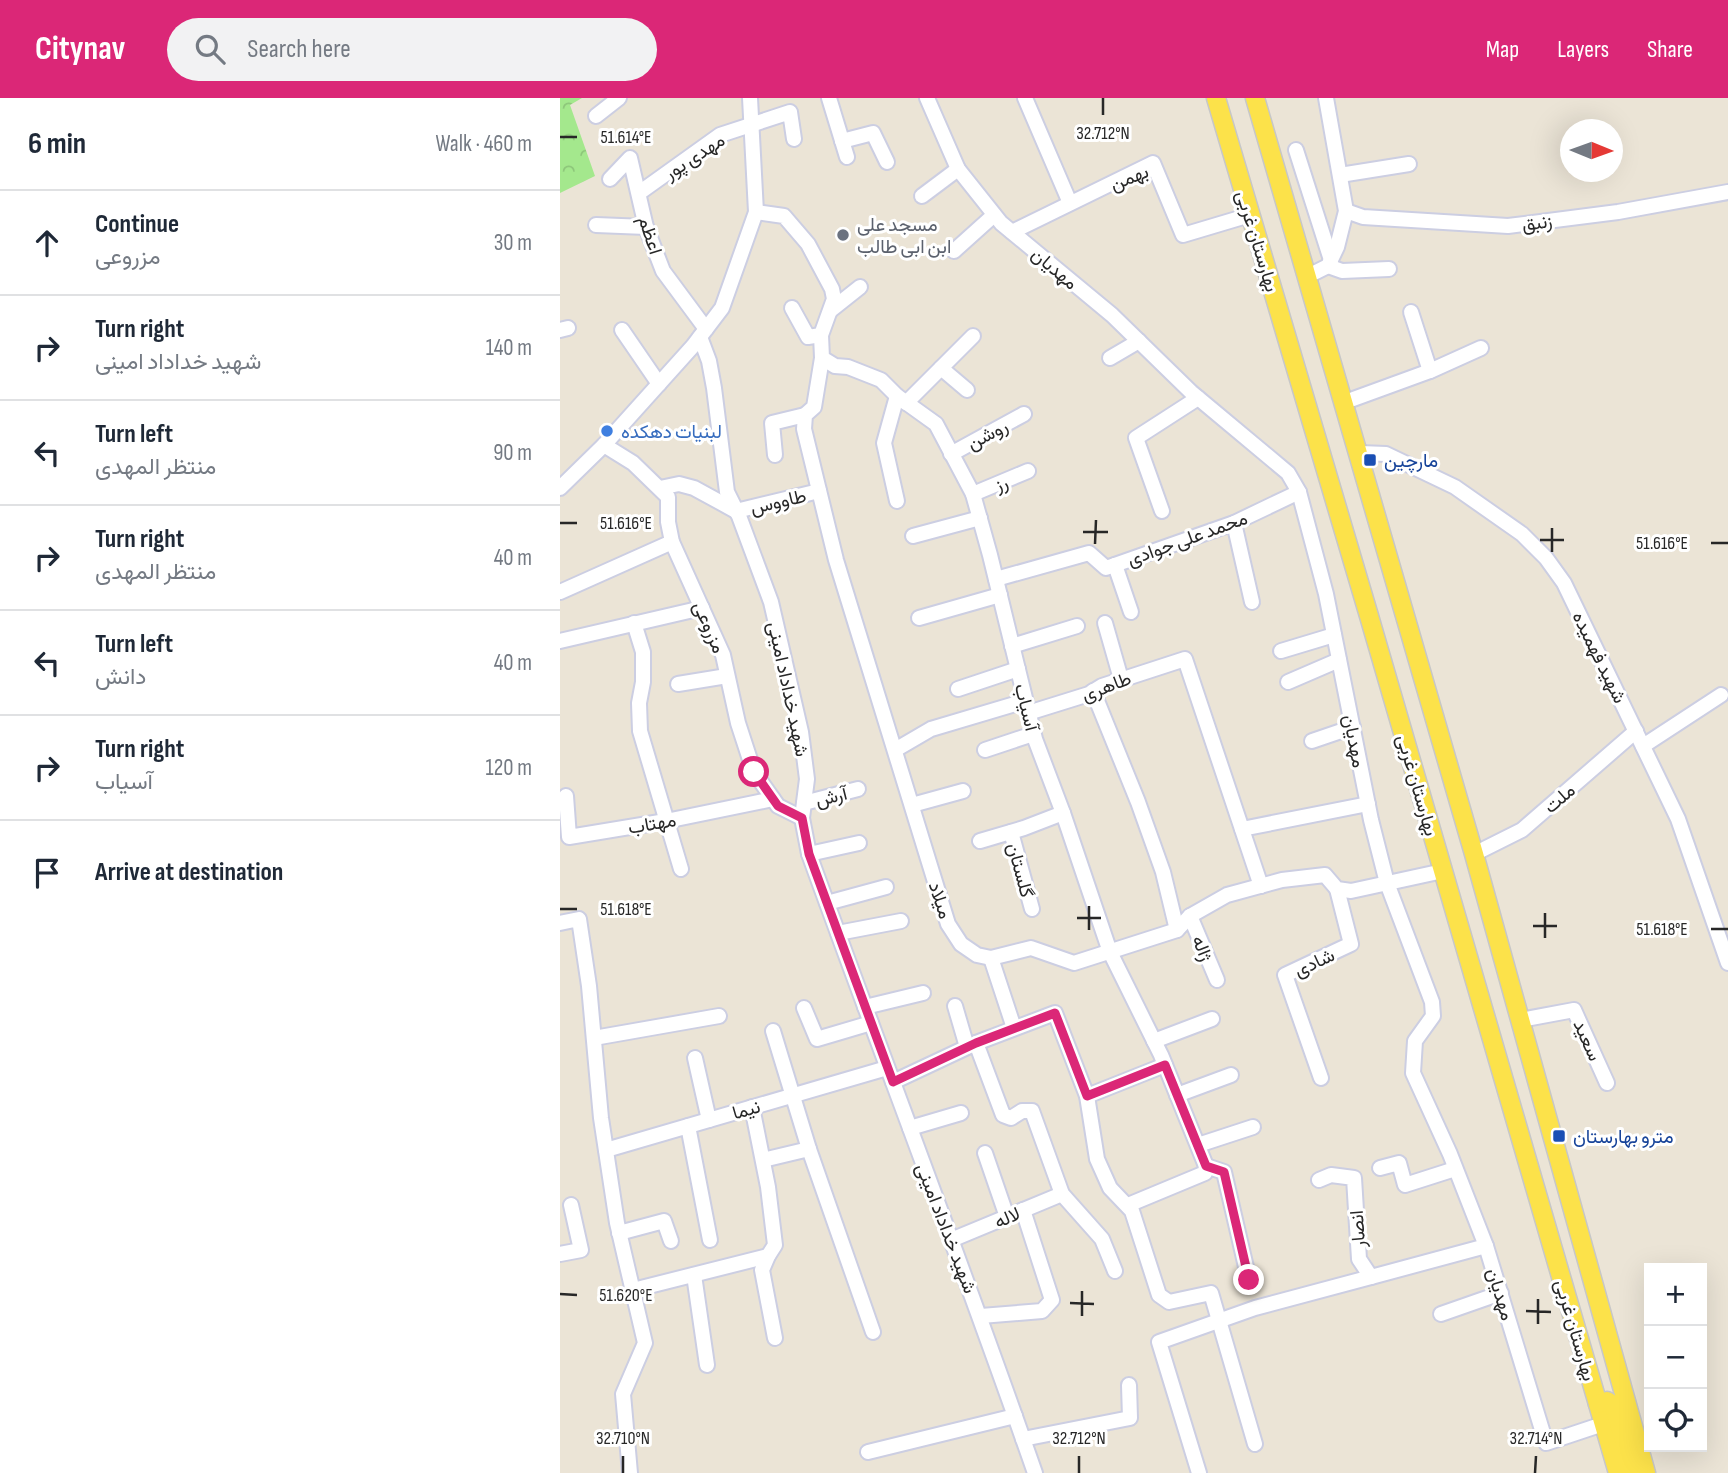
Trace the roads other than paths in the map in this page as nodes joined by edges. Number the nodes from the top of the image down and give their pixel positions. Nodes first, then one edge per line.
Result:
1 (619, 98) edge
2 (750, 98) edge
3 (829, 98) edge
4 (927, 98) edge
5 (1025, 98) edge
6 (1216, 98) edge
7 (1255, 98) edge
8 (1326, 98) edge
9 (596, 116) dead end
10 (752, 126) junction
11 (794, 139) dead end
12 (842, 141) junction
13 (1296, 150) dead end
14 (847, 157) dead end
15 (887, 162) dead end
16 (1409, 164) dead end
17 (958, 169) junction
18 (1339, 175) junction
19 (610, 179) dead end
20 (1304, 180) junction
21 (1281, 186) junction
22 (1728, 192) edge
23 (639, 193) junction
24 (922, 197) dead end
25 (1070, 203) junction
26 (1346, 211) junction
27 (756, 212) junction
28 (995, 215) junction
29 (1250, 215) junction
30 (1318, 219) junction
31 (596, 225) dead end
32 (646, 227) junction
33 (1293, 227) junction
34 (1012, 232) junction
35 (954, 251) dead end
36 (1329, 263) junction
37 (1389, 269) dead end
38 (1308, 276) junction
39 (860, 287) dead end
40 (792, 308) dead end
41 (831, 310) junction
42 (1411, 312) dead end
43 (622, 330) dead end
44 (703, 333) junction
45 (821, 335) junction
46 (972, 336) dead end
47 (1139, 341) junction
48 (1481, 348) dead end
49 (822, 358) junction
50 (1110, 358) dead end
51 (941, 368) junction
52 (1430, 371) junction
53 (659, 384) junction
54 (967, 390) dead end
55 (1198, 398) junction
56 (902, 399) junction
57 (1345, 402) junction
58 (1024, 414) dead end
59 (805, 415) junction
60 (604, 445) junction
61 (1360, 453) junction
62 (775, 454) dead end
63 (951, 454) junction
64 (1028, 471) dead end
65 (560, 488) edge
66 (660, 488) junction
67 (819, 491) junction
68 (1299, 492) junction
69 (973, 494) junction
70 (897, 501) dead end
71 (736, 510) junction
72 (1162, 511) dead end
73 (980, 518) junction
74 (1234, 523) junction
75 (913, 536) dead end
76 (672, 542) junction
77 (1115, 565) junction
78 (996, 579) junction
79 (560, 592) edge
80 (1000, 595) junction
81 (1252, 601) dead end
82 (702, 608) junction
83 (1131, 612) dead end
84 (919, 618) dead end
85 (634, 623) junction
86 (1105, 624) dead end
87 (1077, 626) dead end
88 (1334, 635) junction
89 (560, 641) edge
90 (1012, 646) junction
91 (1281, 651) dead end
92 (1339, 660) junction
93 (1018, 669) junction
94 (727, 676) junction
95 (1121, 679) junction
96 (1287, 682) dead end
97 (678, 684) dead end
98 (958, 689) dead end
99 (1093, 691) junction
100 (1721, 695) dead end
101 (1027, 707) junction
102 (1353, 727) junction
103 (1636, 731) junction
104 (1033, 734) junction
105 (1312, 741) dead end
106 (1643, 747) junction
107 (895, 750) junction
108 (985, 750) dead end
109 (858, 789) dead end
110 (962, 791) dead end
111 (566, 796) dead end
112 (774, 799) junction
113 (804, 803) junction
114 (1368, 804) junction
115 (912, 805) junction
116 (1063, 813) junction
117 (802, 818) junction
118 (666, 821) junction
119 (1242, 829) junction
120 (1011, 832) junction
121 (980, 841) dead end
122 (859, 843) dead end
123 (809, 854) junction
124 (1474, 854) junction
125 (681, 869) dead end
126 (1443, 871) junction
127 (1387, 883) junction
128 (1261, 886) junction
129 (886, 887) dead end
130 (1337, 889) junction
131 (827, 903) junction
132 (1032, 909) dead end
133 (1190, 916) junction
134 (901, 921) dead end
135 (560, 923) edge
136 (1177, 930) junction
137 (838, 933) junction
138 (1110, 952) junction
139 (991, 958) junction
140 (1728, 963) edge
141 (1217, 980) dead end
142 (923, 993) dead end
143 (955, 1006) dead end
144 (864, 1007) junction
145 (804, 1008) dead end
146 (719, 1016) dead end
147 (1212, 1019) dead end
148 (1520, 1020) junction
149 (871, 1023) junction
150 (1014, 1028) junction
151 (773, 1031) dead end
152 (594, 1038) junction
153 (1154, 1041) junction
154 (972, 1045) junction
155 (695, 1058) dead end
156 (1165, 1065) junction
157 (887, 1068) junction
158 (1231, 1075) dead end
159 (1321, 1078) dead end
160 (893, 1082) junction
161 (1607, 1083) dead end
162 (1177, 1095) junction
163 (791, 1096) junction
164 (1087, 1096) junction
165 (752, 1107) junction
166 (961, 1113) dead end
167 (709, 1120) junction
168 (688, 1126) junction
169 (1253, 1127) dead end
170 (910, 1128) junction
171 (1198, 1145) junction
172 (809, 1149) junction
173 (606, 1150) junction
174 (985, 1153) dead end
175 (763, 1160) junction
176 (1206, 1166) junction
177 (1380, 1168) dead end
178 (1455, 1169) junction
179 (1320, 1180) dead end
180 (1062, 1194) junction
181 (571, 1205) dead end
182 (1128, 1205) junction
183 (1023, 1210) junction
184 (1007, 1217) junction
185 (619, 1233) junction
186 (710, 1240) dead end
187 (951, 1240) junction
188 (671, 1241) dead end
189 (1486, 1247) junction
190 (560, 1254) edge
191 (768, 1256) junction
192 (1556, 1260) junction
193 (1115, 1271) dead end
194 (694, 1275) junction
195 (1371, 1277) junction
196 (1249, 1280) dead end
197 (632, 1290) junction
198 (1501, 1293) junction
199 (1441, 1314) dead end
200 (981, 1316) junction
201 (1220, 1320) junction
202 (873, 1332) dead end
203 (775, 1338) dead end
204 (1614, 1356) junction
205 (706, 1365) dead end
206 (1129, 1385) dead end
207 (1598, 1405) junction
208 (1015, 1416) junction
209 (1603, 1424) junction
210 (1023, 1439) junction
211 (1255, 1444) dead end
212 (868, 1452) dead end
213 (630, 1473) edge
214 (1035, 1473) edge
215 (1199, 1473) edge
216 (1618, 1473) edge
217 (1635, 1473) edge
218 (1646, 1473) edge

1 - 9 street
2 - 10 street
3 - 12 street
4 - 17 street, مهدیان
5 - 25 street
6 - 29 main road, بهارستان غربی
7 - 21 main road, بهارستان غربی
8 - 18 street
10 - 11 street, مهدی پور
10 - 23 street, مهدی پور
10 - 27 street
12 - 14 street
12 - 15 street
13 - 20 street
16 - 18 street
17 - 24 street
17 - 28 street, مهدیان
18 - 26 street
19 - 23 street, اعظم
20 - 21 street
20 - 30 street
21 - 33 main road, بهارستان غربی
22 - 26 street, زنبق
23 - 32 street, اعظم
25 - 29 street, بهمن
25 - 34 street, بهمن
26 - 36 street
27 - 41 street
27 - 44 street
28 - 34 street, مهدیان
28 - 35 street
29 - 126 main road, بهارستان غربی
30 - 33 street
30 - 36 street
31 - 32 street
32 - 44 street, اعظم
33 - 38 main road, بهارستان غربی
34 - 47 street, مهدیان
36 - 37 street
36 - 38 street
38 - 57 main road, بهارستان غربی
39 - 41 street
40 - 45 street
41 - 45 street
42 - 52 street
43 - 53 street
44 - 53 street
44 - 71 street, شهید خداداد امینی
45 - 49 street
46 - 51 street
47 - 50 street
47 - 55 street, مهدیان
48 - 52 street
49 - 56 street, آسیاب
49 - 59 street, میلاد
51 - 54 street
51 - 56 street
52 - 57 street
53 - 60 street
55 - 68 street, مهدیان
55 - 72 street
56 - 63 street, آسیاب
56 - 70 street
57 - 61 main road, بهارستان غربی
58 - 63 street, روشن
59 - 62 street
59 - 67 street, میلاد
60 - 65 street
60 - 66 street
61 - 103 street, شهید فهمیده
61 - 124 main road, بهارستان غربی
63 - 69 street, آسیاب
64 - 69 street, رز
66 - 71 street
66 - 76 street, مزروعی
67 - 71 street, طاووس
67 - 107 street, میلاد
68 - 74 street, محمد علی جوادی
68 - 88 street, مهدیان
69 - 73 street, آسیاب
71 - 113 street, شهید خداداد امینی
73 - 75 street
73 - 78 street, آسیاب
74 - 77 street, محمد علی جوادی
74 - 81 street
76 - 79 street
76 - 82 street, مزروعی
77 - 78 street, محمد علی جوادی
77 - 83 street
78 - 80 street, آسیاب
80 - 84 street
80 - 90 street, آسیاب
82 - 85 street
82 - 94 street, مزروعی
85 - 89 street
85 - 118 street
86 - 95 street
87 - 90 street
88 - 91 street
88 - 92 street, مهدیان
90 - 93 street, آسیاب
92 - 96 street
92 - 102 street, مهدیان
93 - 98 street
93 - 101 street, آسیاب
94 - 97 street
94 - 112 street, مزروعی
95 - 99 street, طاهری
95 - 119 street, طاهری
99 - 101 street, طاهری
99 - 136 street
100 - 106 street
101 - 104 street, آسیاب
101 - 107 street, طاهری
102 - 105 street
102 - 114 street, مهدیان
103 - 106 street, شهید فهمیده
103 - 124 street, ملت
104 - 108 street
104 - 116 street, آسیاب
106 - 140 street, شهید فهمیده
107 - 115 street, میلاد
109 - 113 street, آرش
110 - 115 street
111 - 118 street, مهتاب
112 - 117 street, مزروعی
112 - 118 street, مهتاب
113 - 117 street, شهید خداداد امینی
114 - 119 street
114 - 127 street, مهدیان
115 - 139 street, میلاد
116 - 120 street
116 - 138 street, آسیاب
117 - 123 street, شهید خداداد امینی
118 - 125 street
119 - 128 street
120 - 121 street
120 - 132 street, گلستان
122 - 123 street
123 - 131 street, شهید خداداد امینی
124 - 148 main road, بهارستان غربی
126 - 127 street
126 - 192 main road, بهارستان غربی
127 - 130 street
127 - 178 street, مهدیان
128 - 130 street
128 - 133 street
129 - 131 street
130 - 159 street, شادی
131 - 137 street, شهید خداداد امینی
133 - 136 street
133 - 141 street, ژاله
134 - 137 street
135 - 152 street
136 - 138 street
137 - 144 street, شهید خداداد امینی
138 - 139 street
138 - 153 street, آسیاب
139 - 150 street
142 - 144 street
143 - 154 street
144 - 149 street, شهید خداداد امینی
145 - 149 street
146 - 152 street
147 - 153 street
148 - 161 street, سعید
148 - 204 main road, بهارستان غربی
149 - 157 street, شهید خداداد امینی
150 - 154 street
150 - 164 street
151 - 163 street
152 - 173 street
153 - 156 street, آسیاب
154 - 160 street
154 - 180 street
155 - 167 street
156 - 162 street, آسیاب
156 - 164 street
157 - 160 street, شهید خداداد امینی
157 - 163 street, نیما
158 - 162 street
160 - 170 street, شهید خداداد امینی
162 - 171 street, آسیاب
163 - 165 street, نیما
163 - 172 street
164 - 182 street
165 - 167 street, نیما
165 - 175 street
166 - 170 street
167 - 168 street, نیما
168 - 173 street, نیما
168 - 186 street
169 - 171 street
170 - 187 street, شهید خداداد امینی
171 - 176 street, آسیاب
172 - 175 street
172 - 202 street
173 - 185 street
174 - 184 street
175 - 191 street
176 - 182 street
176 - 196 street, آسیاب
177 - 178 street
178 - 189 street, مهدیان
179 - 195 street, انصار
180 - 183 street, لاله
180 - 193 street
181 - 190 street
182 - 201 street
183 - 184 street, لاله
183 - 200 street
184 - 187 street, لاله
185 - 188 street
185 - 197 street
187 - 200 street, شهید خداداد امینی
189 - 195 street
189 - 198 street, مهدیان
191 - 194 street
191 - 203 street
192 - 204 main road
192 - 207 main road, بهارستان غربی
194 - 197 street
194 - 205 street
195 - 201 street
197 - 213 street
198 - 199 street
198 - 209 street, مهدیان
200 - 208 street, شهید خداداد امینی
201 - 211 street
201 - 215 street
204 - 218 main road, بهارستان غربی
206 - 210 street
207 - 209 main road, بهارستان غربی
207 - 217 main road
208 - 210 street, شهید خداداد امینی
208 - 212 street
209 - 216 main road, بهارستان غربی
210 - 214 street, شهید خداداد امینی

